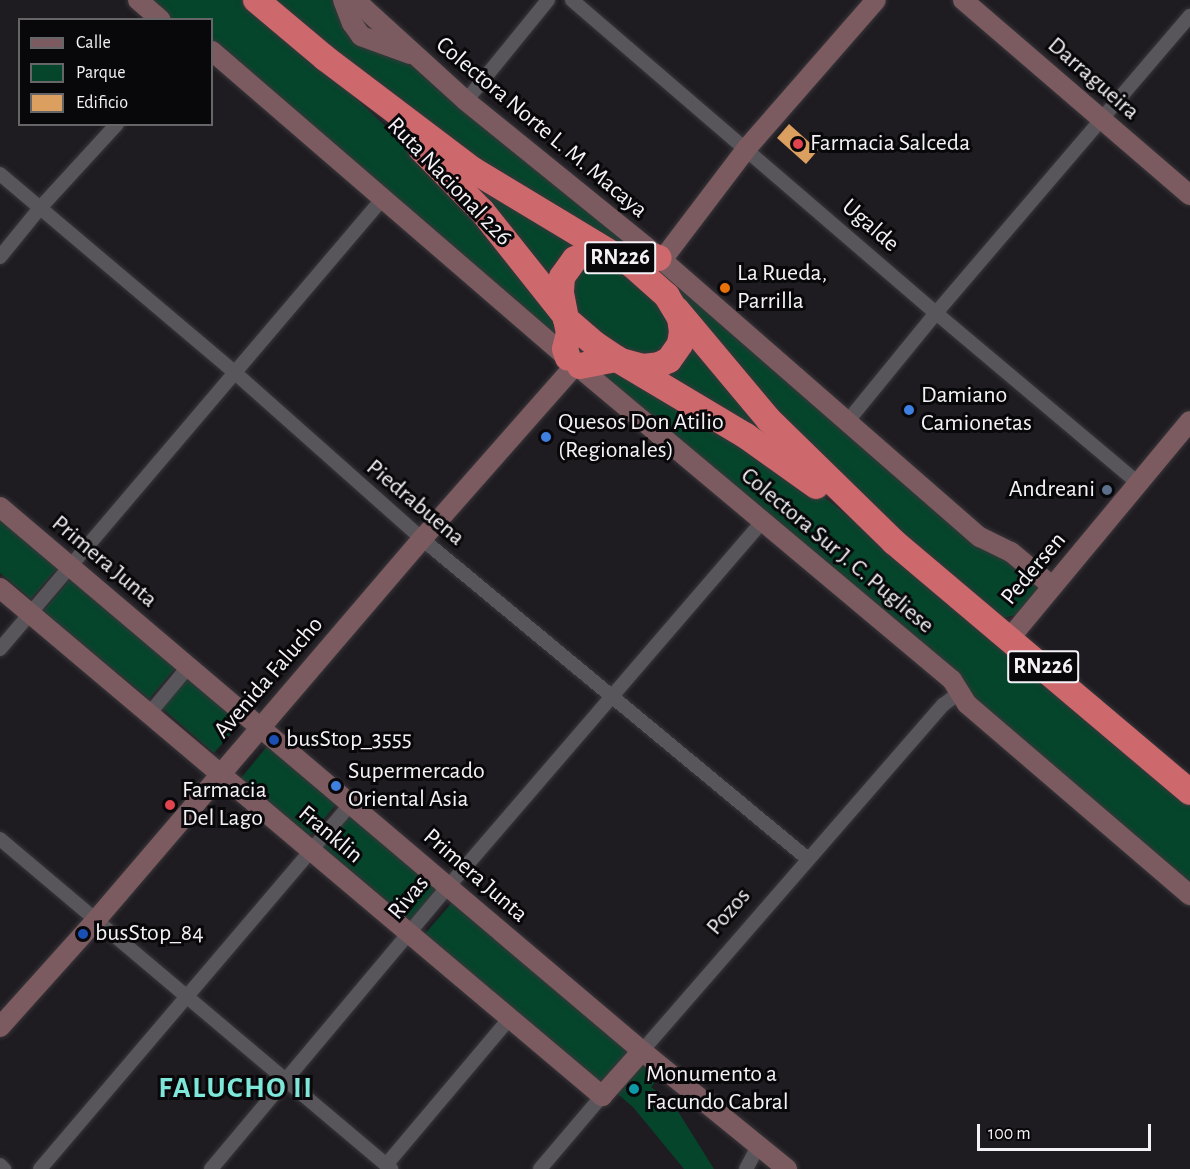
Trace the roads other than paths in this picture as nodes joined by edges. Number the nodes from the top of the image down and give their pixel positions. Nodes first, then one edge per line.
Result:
1 (138, 0) edge
2 (256, 0) edge
3 (343, 0) edge
4 (355, 0) edge
5 (548, 0) edge
6 (572, 0) edge
7 (876, 0) edge
8 (963, 0) edge
9 (1190, 16) edge
10 (159, 18) edge
11 (213, 52) edge
12 (412, 55) junction
13 (325, 58) junction
14 (466, 101) junction
15 (1102, 122) junction
16 (115, 126) edge
17 (747, 148) junction
18 (0, 174) edge
19 (1190, 195) edge
20 (384, 197) junction
21 (40, 208) junction
22 (613, 255) junction
23 (0, 257) edge
24 (663, 262) junction
25 (676, 308) junction
26 (936, 314) junction
27 (565, 316) junction
28 (619, 360) junction
29 (575, 362) junction
30 (233, 371) junction
31 (1190, 421) edge
32 (847, 422) junction
33 (1139, 484) junction
34 (0, 507) edge
35 (762, 522) junction
36 (422, 539) junction
37 (894, 542) junction
38 (70, 567) junction
39 (1052, 586) junction
40 (0, 588) edge
41 (30, 614) junction
42 (1009, 639) junction
43 (0, 649) edge
44 (188, 667) junction
45 (613, 696) junction
46 (961, 696) junction
47 (149, 714) junction
48 (260, 728) junction
49 (220, 774) junction
50 (1190, 792) edge
51 (351, 803) junction
52 (0, 838) edge
53 (311, 852) junction
54 (808, 859) junction
55 (448, 886) junction
56 (1190, 895) edge
57 (96, 920) junction
58 (408, 934) junction
59 (186, 998) junction
60 (509, 1019) junction
61 (0, 1027) edge
62 (642, 1052) junction
63 (286, 1078) junction
64 (602, 1096) junction
65 (758, 1146) junction
66 (0, 1165) edge
67 (389, 1167) edge
68 (4, 1169) edge
69 (40, 1169) edge
70 (211, 1169) edge
71 (540, 1169) edge
72 (746, 1169) edge
73 (787, 1169) edge

1 - 10 main road
2 - 13 highway, Ruta Nacional 226 / RN226
3 - 12 main road, Colectora Norte L. M. Macaya
4 - 12 main road, Colectora Norte L. M. Macaya
5 - 14 street
6 - 17 street, Ugalde
7 - 17 main road
8 - 15 main road, Darragueira
9 - 15 street
11 - 20 main road, Colectora Sur J. C. Pugliese
12 - 14 main road, Colectora Norte L. M. Macaya
13 - 22 highway, Ruta Nacional 226 / RN226
13 - 27 highway, Ruta Nacional 226 / RN226
14 - 24 main road, Colectora Norte L. M. Macaya
15 - 19 main road, Darragueira
15 - 26 street
16 - 21 street
17 - 24 main road
17 - 26 street, Ugalde
18 - 21 street, Piedrabuena
20 - 29 main road, Colectora Sur J. C. Pugliese
20 - 30 street
21 - 23 street
21 - 30 street, Piedrabuena
22 - 24 highway
22 - 25 highway, Ruta Nacional 226 / RN226
22 - 27 highway, RN226
24 - 25 highway
24 - 32 main road, Colectora Norte L. M. Macaya
25 - 28 highway, Ruta Nacional 226 / RN226
25 - 37 highway, Ruta Nacional 226 / RN226
26 - 32 street
26 - 33 street, Ugalde
27 - 28 highway, Ruta Nacional 226 / RN226
27 - 29 highway
28 - 29 highway
28 - 37 highway, Ruta Nacional 226 / RN226
29 - 35 main road, Colectora Sur J. C. Pugliese
29 - 36 main road, Avenida Falucho
30 - 36 street, Piedrabuena
30 - 38 street
31 - 33 main road, Pedersen
32 - 39 main road, Colectora Norte L. M. Macaya
33 - 39 main road, Pedersen
34 - 38 main road, Primera Junta
35 - 45 street, Rivas
35 - 46 main road, Colectora Sur J. C. Pugliese
36 - 45 street, Piedrabuena
36 - 48 main road, Avenida Falucho
37 - 42 highway, Ruta Nacional 226 / RN226
38 - 41 street
38 - 44 main road, Primera Junta
39 - 42 main road, Pedersen
40 - 41 main road, Franklin
41 - 43 street
41 - 47 main road, Franklin
42 - 50 highway, Ruta Nacional 226 / RN226
44 - 47 street
44 - 48 main road, Primera Junta
45 - 54 street, Piedrabuena
45 - 55 street, Rivas
46 - 54 street, Pozos
46 - 56 main road, Colectora Sur J. C. Pugliese
47 - 49 main road, Franklin
48 - 49 main road, Avenida Falucho
48 - 51 main road, Primera Junta
49 - 53 main road, Franklin
49 - 57 main road, Avenida Falucho
51 - 53 street
51 - 55 main road, Primera Junta
52 - 57 street
53 - 58 main road, Franklin
53 - 59 street
54 - 62 street, Pozos
55 - 58 street, Rivas
55 - 62 main road, Primera Junta
57 - 59 street
57 - 61 main road, Avenida Falucho
58 - 60 main road, Franklin
58 - 63 street, Rivas
59 - 63 street
59 - 69 street
60 - 64 main road, Franklin
60 - 67 street
62 - 64 main road, Pozos
62 - 65 main road, Primera Junta
63 - 67 street
63 - 70 street, Rivas
64 - 71 street, Pozos
65 - 72 street
65 - 73 main road, Primera Junta
66 - 68 street

